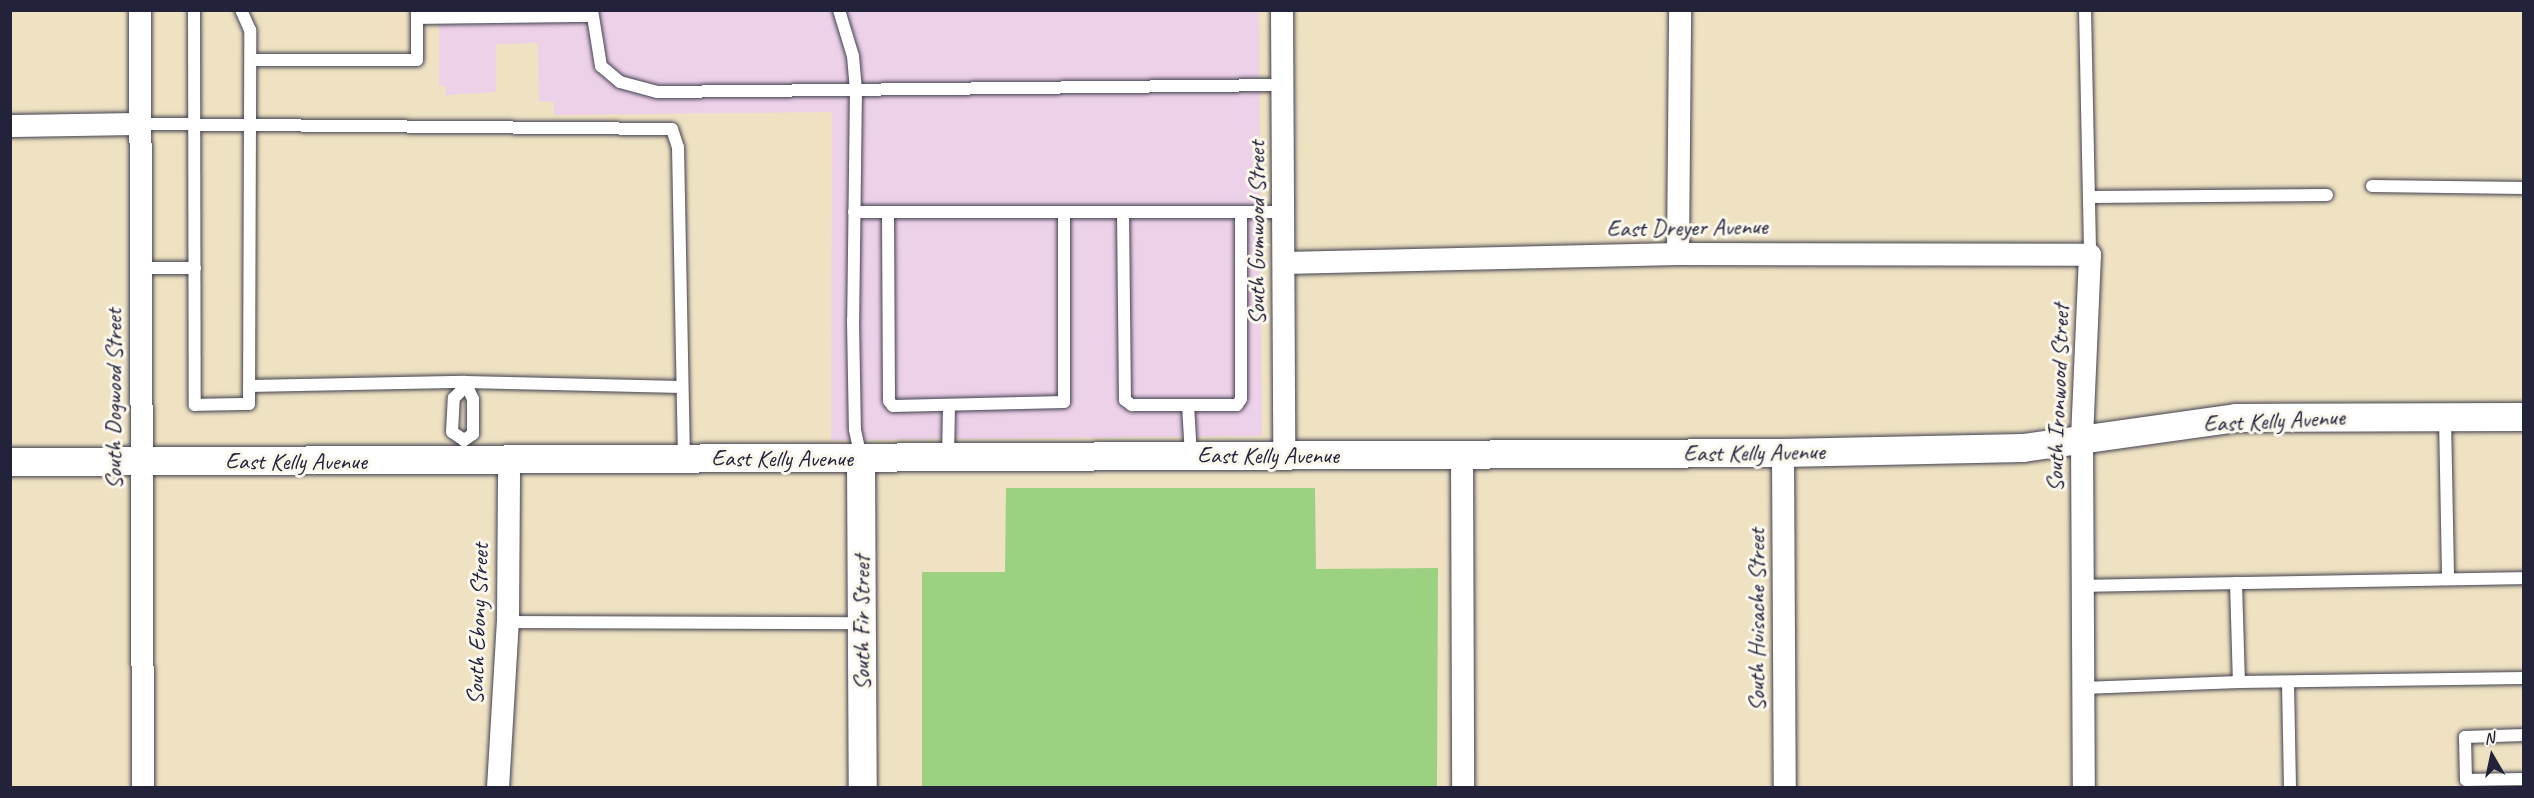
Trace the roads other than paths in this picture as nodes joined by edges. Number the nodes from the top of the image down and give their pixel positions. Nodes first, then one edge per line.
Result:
1 (140, 10) edge
2 (194, 10) edge
3 (241, 10) edge
4 (839, 10) edge
5 (1282, 10) edge
6 (1680, 10) edge
7 (2085, 10) edge
8 (592, 13) edge
9 (417, 14) edge
10 (251, 60) junction
11 (1285, 85) junction
12 (856, 88) junction
13 (141, 124) junction
14 (195, 124) junction
15 (250, 125) junction
16 (10, 126) edge
17 (2372, 186) dead end
18 (2523, 188) edge
19 (2327, 195) dead end
20 (2091, 197) junction
21 (854, 212) junction
22 (888, 212) junction
23 (1064, 212) junction
24 (1123, 212) junction
25 (1241, 212) junction
26 (1284, 212) junction
27 (1678, 254) junction
28 (2090, 255) junction
29 (1284, 263) junction
30 (141, 268) junction
31 (195, 268) junction
32 (464, 385) junction
33 (249, 386) junction
34 (682, 387) junction
35 (949, 405) junction
36 (1188, 405) junction
37 (2445, 417) junction
38 (2523, 417) edge
39 (2082, 441) junction
40 (464, 451) junction
41 (1783, 453) junction
42 (1284, 455) junction
43 (1462, 455) junction
44 (1191, 456) junction
45 (684, 459) junction
46 (861, 459) junction
47 (948, 461) junction
48 (10, 462) edge
49 (142, 462) junction
50 (508, 462) junction
51 (2523, 578) edge
52 (2448, 579) junction
53 (2236, 583) junction
54 (2083, 586) junction
55 (508, 622) junction
56 (862, 623) junction
57 (2523, 678) edge
58 (2238, 682) junction
59 (2288, 683) junction
60 (2083, 688) junction
61 (2523, 735) edge
62 (2523, 779) edge
63 (143, 788) edge
64 (498, 788) edge
65 (863, 788) edge
66 (1463, 788) edge
67 (1785, 788) edge
68 (2084, 788) edge
69 (2290, 788) edge

1 - 13 street, South Dogwood Street
2 - 14 lane
3 - 10 lane
4 - 12 lane
5 - 11 street, South Gumwood Street
6 - 27 street
7 - 20 lane, South Ironwood Street
8 - 9 lane
8 - 12 lane
9 - 10 lane
10 - 15 lane
11 - 12 lane
11 - 26 street, South Gumwood Street
12 - 21 lane
13 - 14 lane
13 - 16 street
13 - 30 street, South Dogwood Street
14 - 15 lane
14 - 31 lane
15 - 33 lane
15 - 34 lane
17 - 18 lane
19 - 20 lane
20 - 28 lane, South Ironwood Street
21 - 22 lane
21 - 46 lane
22 - 23 lane
22 - 35 lane
23 - 24 lane
23 - 35 lane
24 - 25 lane
24 - 36 lane
25 - 26 lane
25 - 36 lane
26 - 29 street, South Gumwood Street
27 - 28 street, East Dreyer Avenue
27 - 29 street, East Dreyer Avenue
28 - 39 street, South Ironwood Street
29 - 42 street, South Gumwood Street
30 - 31 lane
30 - 49 street, South Dogwood Street
31 - 33 lane
32 - 33 lane
32 - 34 lane
32 - 40 lane
32 - 40 lane
34 - 45 lane
35 - 47 lane
36 - 44 lane
37 - 38 street, East Kelly Avenue
37 - 39 street, East Kelly Avenue
37 - 52 lane
39 - 41 street, East Kelly Avenue
39 - 54 street, South Ironwood Street
40 - 49 street, East Kelly Avenue
40 - 50 street, East Kelly Avenue
41 - 43 street, East Kelly Avenue
41 - 67 street, South Huisache Street
42 - 43 street, East Kelly Avenue
42 - 44 street, East Kelly Avenue
43 - 66 street
44 - 47 street, East Kelly Avenue
45 - 46 street, East Kelly Avenue
45 - 50 street, East Kelly Avenue
46 - 47 street, East Kelly Avenue
46 - 56 street, South Fir Street
48 - 49 street, East Kelly Avenue
49 - 63 street, South Dogwood Street
50 - 55 street, South Ebony Street
51 - 52 lane
52 - 53 lane
53 - 54 lane
53 - 58 lane
54 - 60 street, South Ironwood Street
55 - 56 lane
55 - 64 street, South Ebony Street
56 - 65 street, South Fir Street
57 - 59 lane
58 - 59 lane
58 - 60 lane
59 - 69 lane
60 - 68 street, South Ironwood Street
61 - 62 lane

